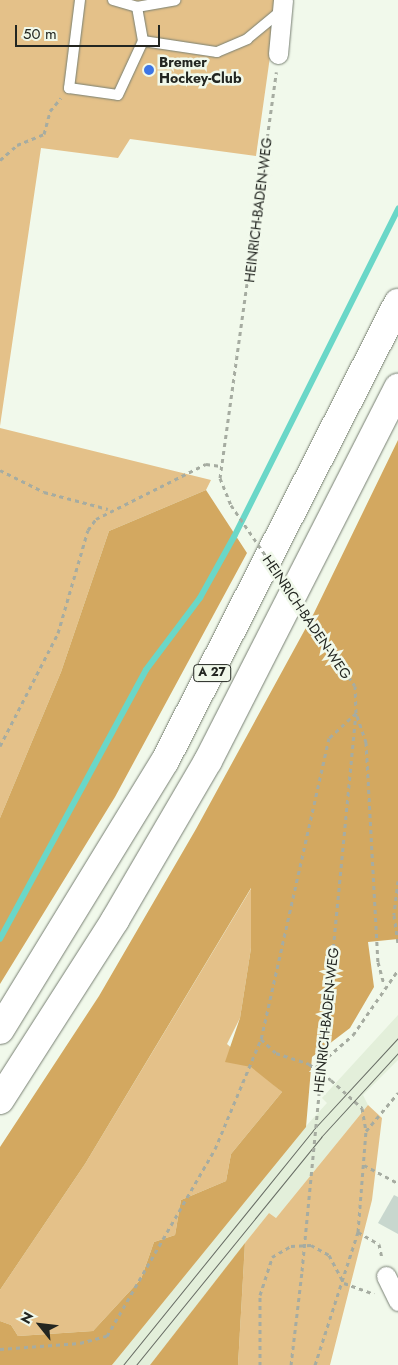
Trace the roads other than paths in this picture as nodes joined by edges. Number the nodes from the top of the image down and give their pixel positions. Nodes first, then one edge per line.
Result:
1 (80, 0) edge
2 (113, 0) edge
3 (175, 0) edge
4 (283, 5) edge
5 (137, 7) junction
6 (143, 41) junction
7 (278, 54) road end
8 (398, 303) edge
9 (398, 388) edge
10 (0, 1030) edge
11 (0, 1100) edge
12 (386, 1276) road end
13 (396, 1300) edge

1 - 6 lane
2 - 5 lane
3 - 5 lane
4 - 6 lane
4 - 7 street
5 - 6 lane
8 - 10 highway, A 27
9 - 11 highway, A 27
12 - 13 street

